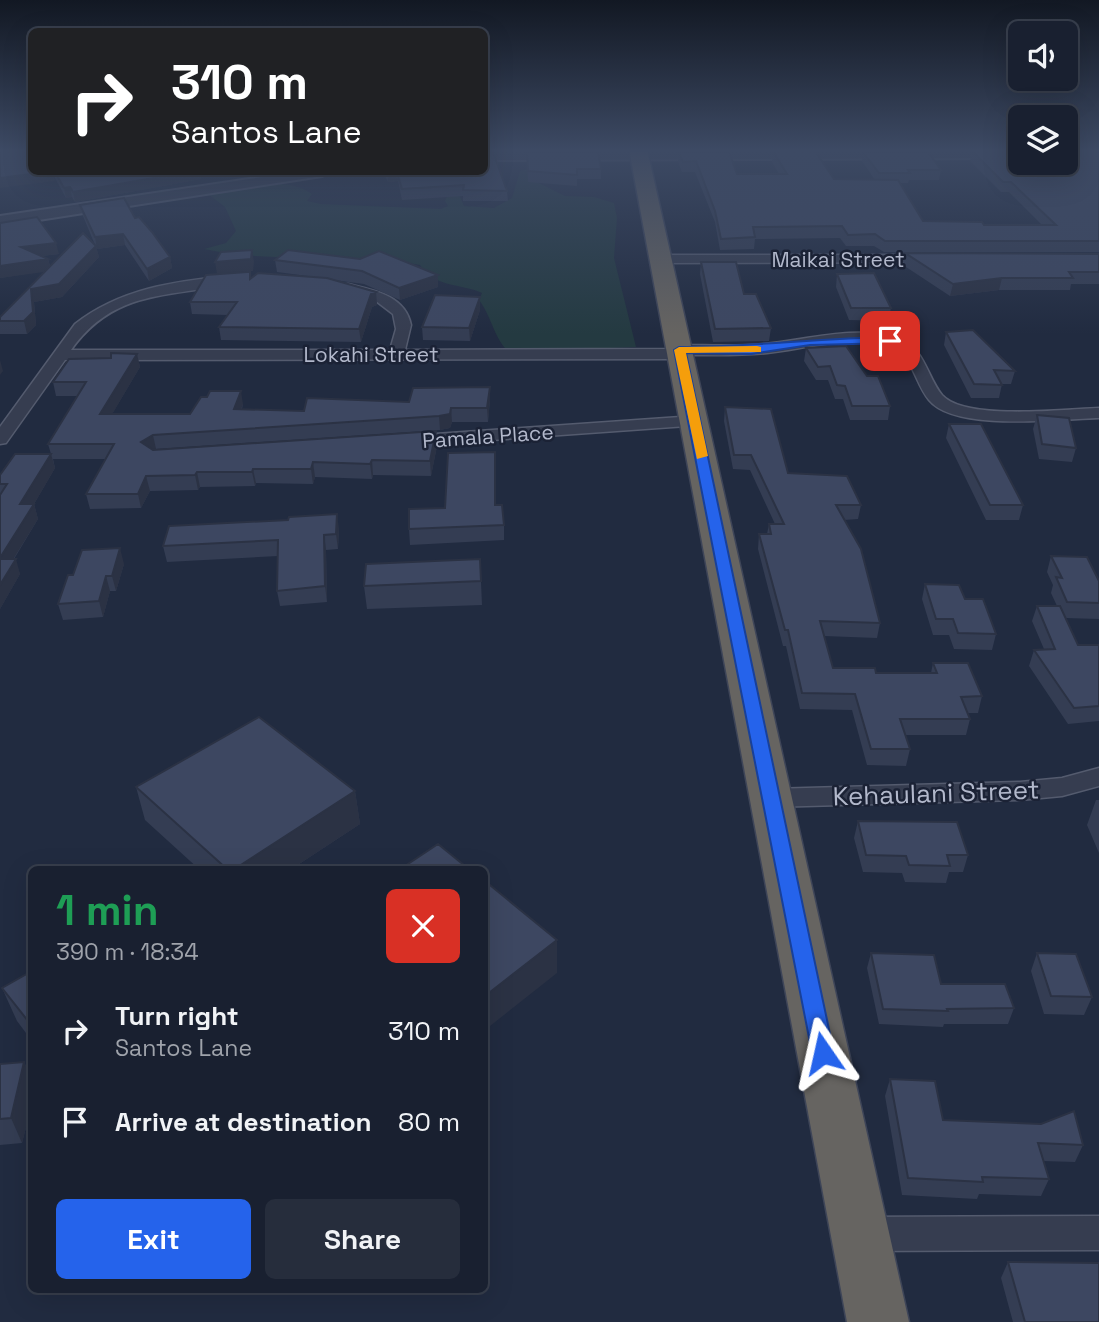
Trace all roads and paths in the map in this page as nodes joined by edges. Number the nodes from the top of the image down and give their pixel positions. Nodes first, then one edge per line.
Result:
1 (68, 211) edge
2 (651, 211) edge
3 (0, 221) edge
4 (661, 259) junction
5 (948, 259) edge
6 (242, 279) edge
7 (336, 286) edge
8 (680, 352) junction
9 (396, 354) junction
10 (61, 355) junction
11 (1099, 413) edge
12 (695, 421) junction
13 (0, 439) edge
14 (390, 442) edge
15 (1099, 777) edge
16 (771, 799) junction
17 (1099, 1233) edge
18 (860, 1234) junction
19 (878, 1322) edge

1 - 3 street
2 - 4 highway
4 - 5 street, Maikai Street
4 - 8 highway
6 - 10 street
7 - 9 street
8 - 9 street, Lokahi Street
8 - 11 street
8 - 12 highway
9 - 10 street, Lokahi Street
10 - 13 street
12 - 14 street, Pamala Place
12 - 16 highway
15 - 16 street, Kehaulani Street
16 - 18 highway
17 - 18 street
18 - 19 highway

